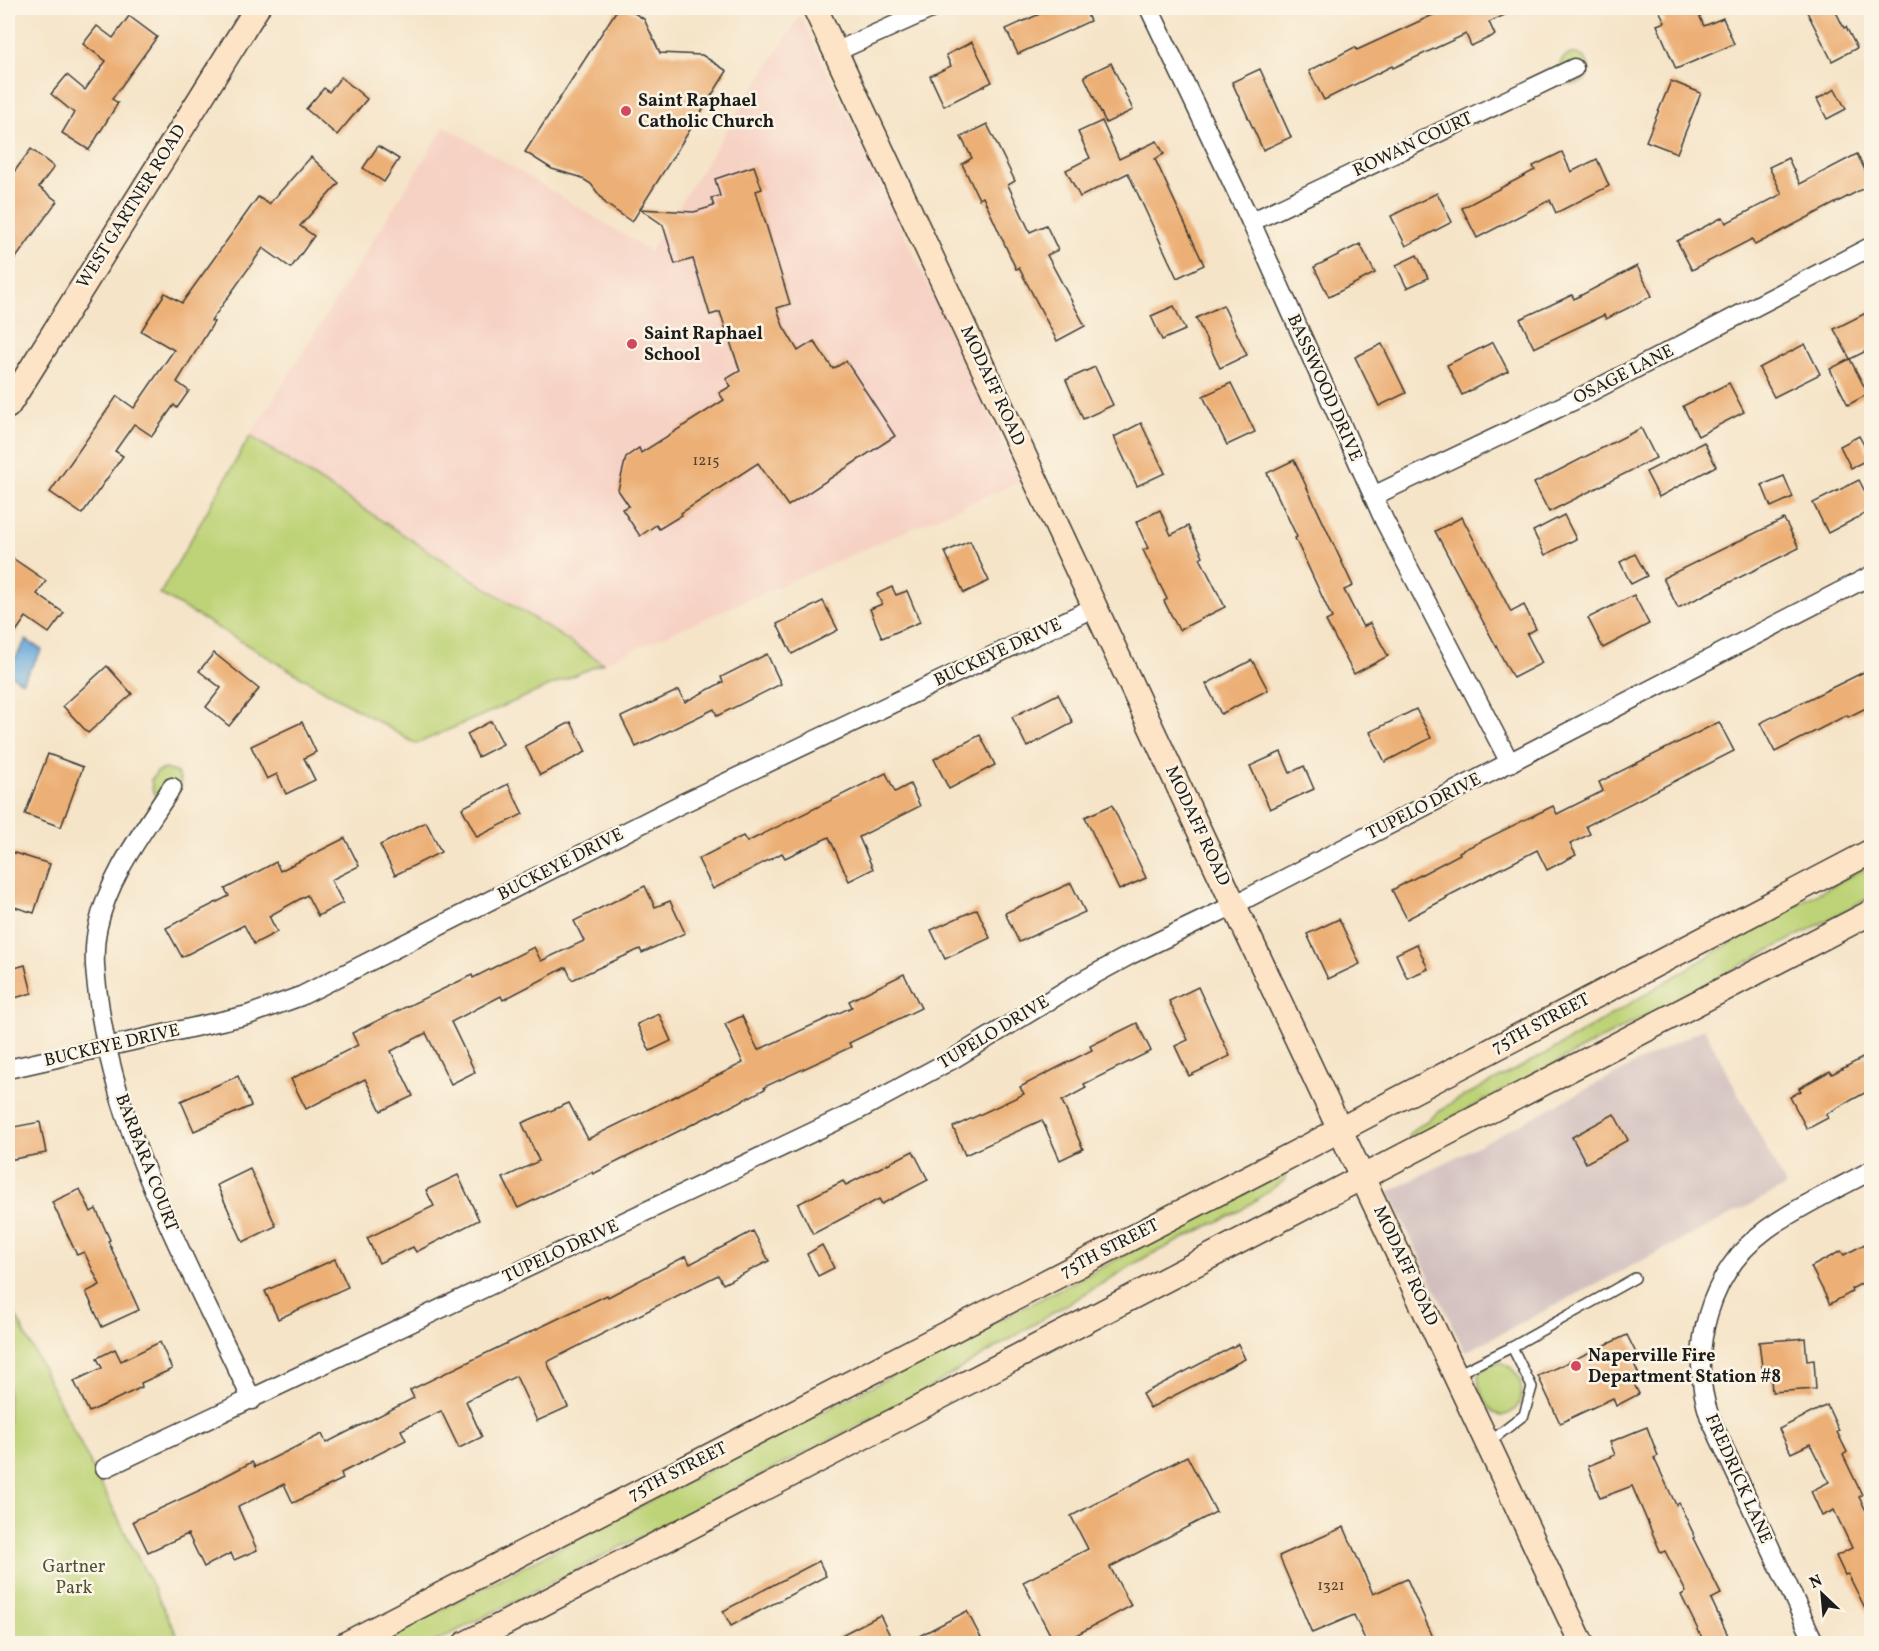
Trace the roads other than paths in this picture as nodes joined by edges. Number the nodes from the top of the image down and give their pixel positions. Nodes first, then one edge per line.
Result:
1 (257, 8) edge
2 (815, 8) edge
3 (933, 8) edge
4 (1149, 8) edge
5 (835, 52) junction
6 (1574, 68) dead end
7 (1251, 222) junction
8 (1872, 246) edge
9 (8, 405) edge
10 (1373, 496) junction
11 (1872, 575) edge
12 (1095, 607) junction
13 (1510, 763) junction
14 (172, 787) dead end
15 (1872, 851) edge
16 (1234, 905) junction
17 (1872, 912) edge
18 (106, 1047) junction
19 (8, 1069) edge
20 (1340, 1129) junction
21 (1872, 1170) edge
22 (1363, 1178) junction
23 (1635, 1278) dead end
24 (1512, 1347) junction
25 (1456, 1375) junction
26 (252, 1400) junction
27 (1488, 1443) junction
28 (105, 1468) dead end
29 (346, 1644) edge
30 (465, 1644) edge
31 (1582, 1644) edge
32 (1815, 1644) edge

1 - 9 main road, WEST GARTNER ROAD
2 - 5 main road, MODAFF ROAD
3 - 5 street
4 - 7 street, BASSWOOD DRIVE
5 - 12 main road, MODAFF ROAD
6 - 7 street, ROWAN COURT
7 - 10 street, BASSWOOD DRIVE
8 - 10 street, OSAGE LANE
10 - 13 street, BASSWOOD DRIVE
11 - 13 street, TUPELO DRIVE
12 - 16 main road, MODAFF ROAD
12 - 18 street, BUCKEYE DRIVE
13 - 16 street, TUPELO DRIVE
14 - 18 street, BARBARA COURT
15 - 20 main road, 75TH STREET
16 - 20 main road, MODAFF ROAD
16 - 26 street, TUPELO DRIVE
17 - 22 main road
18 - 19 street, BUCKEYE DRIVE
18 - 26 street, BARBARA COURT
20 - 22 main road, MODAFF ROAD
20 - 29 main road, 75TH STREET
21 - 32 street, FREDRICK LANE
22 - 25 main road, MODAFF ROAD
22 - 30 main road
23 - 24 lane
24 - 25 lane
24 - 27 lane
25 - 27 main road, MODAFF ROAD
26 - 28 street, TUPELO DRIVE
27 - 31 main road, MODAFF ROAD

